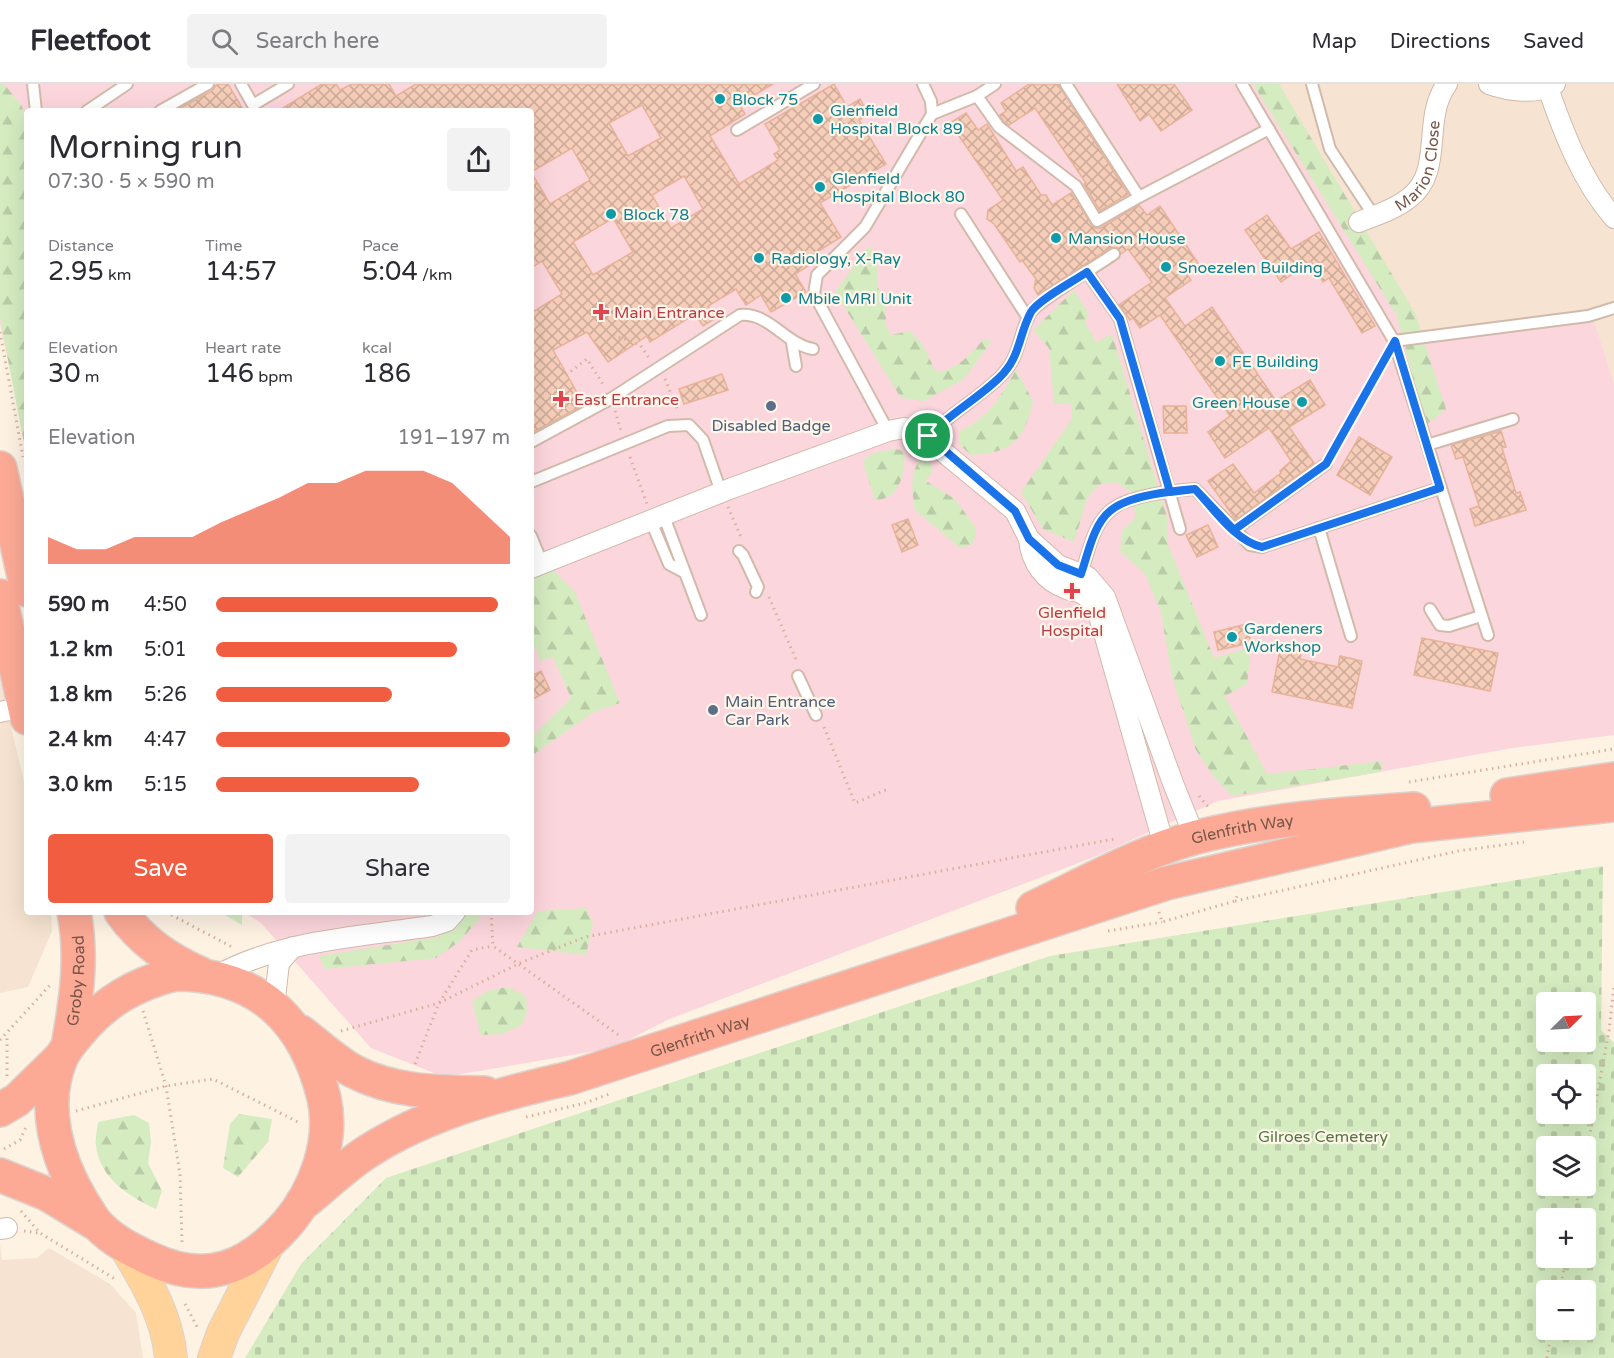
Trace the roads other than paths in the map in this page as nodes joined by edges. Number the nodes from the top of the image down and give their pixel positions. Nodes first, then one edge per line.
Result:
1 (33, 84) edge
2 (127, 84) edge
3 (208, 84) edge
4 (241, 84) edge
5 (288, 84) edge
6 (814, 84) edge
7 (923, 84) edge
8 (995, 84) edge
9 (1065, 84) edge
10 (1242, 84) edge
11 (1312, 84) edge
12 (1447, 84) edge
13 (1489, 84) edge
14 (1551, 86) edge
15 (977, 96) junction
16 (36, 108) edge
17 (91, 108) edge
18 (165, 108) edge
19 (932, 114) junction
20 (1269, 129) junction
21 (737, 130) dead end
22 (1139, 198) junction
23 (961, 214) dead end
24 (1614, 218) edge
25 (1367, 219) joint
26 (1114, 254) dead end
27 (1087, 272) junction
28 (1614, 308) edge
29 (1029, 318) junction
30 (1395, 341) junction
31 (792, 343) junction
32 (813, 349) dead end
33 (796, 366) dead end
34 (1513, 419) dead end
35 (888, 430) junction
36 (928, 436) junction
37 (534, 440) edge
38 (1427, 445) junction
39 (1326, 464) road end
40 (12, 467) edge
41 (534, 481) edge
42 (1440, 488) junction
43 (721, 492) junction
44 (1170, 492) junction
45 (655, 517) junction
46 (1319, 528) junction
47 (1180, 529) dead end
48 (1234, 530) junction
49 (1029, 539) junction
50 (739, 551) dead end
51 (24, 565) edge
52 (536, 566) edge
53 (1081, 574) junction
54 (756, 592) dead end
55 (0, 596) edge
56 (1430, 609) dead end
57 (701, 615) dead end
58 (1481, 616) junction
59 (4, 633) edge
60 (1488, 635) dead end
61 (1351, 636) dead end
62 (798, 676) dead end
63 (17, 712) edge
64 (816, 715) dead end
65 (1614, 778) edge
66 (1614, 805) edge
67 (1412, 826) junction
68 (1184, 847) junction
69 (1167, 883) junction
70 (74, 915) edge
71 (124, 915) edge
72 (452, 915) edge
73 (293, 946) junction
74 (895, 972) junction
75 (209, 975) junction
76 (285, 1018) junction
77 (64, 1052) junction
78 (502, 1094) junction
79 (9, 1105) edge
80 (0, 1175) edge
81 (306, 1201) junction
82 (97, 1224) junction
83 (268, 1243) junction
84 (126, 1248) junction
85 (171, 1358) edge
86 (214, 1358) edge

1 - 16 lane
2 - 17 lane
3 - 18 lane
4 - 5 lane
6 - 21 lane
7 - 19 lane
8 - 15 lane
9 - 22 lane
10 - 20 lane
11 - 25 lane
12 - 25 street, Marion Close
13 - 14 street
14 - 24 street
15 - 19 lane
15 - 22 lane
19 - 35 lane
20 - 22 lane
20 - 30 lane
23 - 29 lane
26 - 27 lane
27 - 29 lane
27 - 44 lane
28 - 30 lane
29 - 36 lane
30 - 38 lane
31 - 32 lane
31 - 33 lane
31 - 37 lane
34 - 38 lane
35 - 36 street
35 - 43 street
36 - 49 street
38 - 42 lane
39 - 48 lane
40 - 51 highway
41 - 43 lane
42 - 46 lane
42 - 58 lane
43 - 45 street
44 - 47 lane
44 - 48 lane
44 - 53 lane
45 - 52 street
45 - 57 lane
46 - 48 lane
46 - 61 lane
49 - 53 street
49 - 68 street
50 - 54 lane
53 - 68 street
55 - 59 highway
56 - 58 lane
58 - 60 lane
59 - 63 highway
62 - 64 lane
65 - 68 highway, Glenfrith Way
66 - 67 highway, Glenfrith Way
67 - 68 highway
67 - 69 highway, Glenfrith Way
68 - 69 highway
68 - 74 highway, Glenfrith Way
69 - 74 highway, Glenfrith Way
70 - 77 highway, Groby Road
71 - 75 highway
72 - 73 street
73 - 75 street
73 - 76 street
74 - 78 highway, Glenfrith Way
75 - 76 highway, Glenfrith Way
75 - 77 highway
76 - 78 highway, Glenfrith Way
76 - 81 highway
77 - 79 highway
77 - 82 highway, Groby Road
78 - 81 highway, Glenfrith Way
80 - 82 highway
81 - 83 highway
82 - 84 highway
83 - 84 highway
83 - 86 main road
84 - 85 main road

